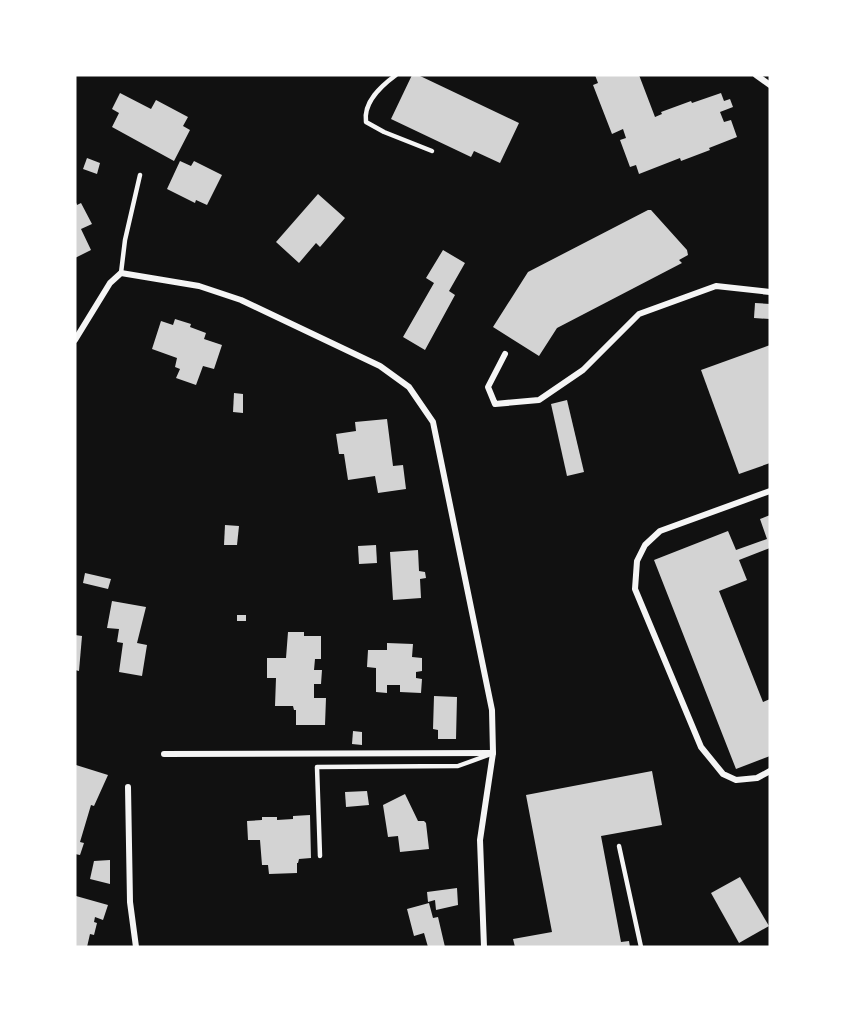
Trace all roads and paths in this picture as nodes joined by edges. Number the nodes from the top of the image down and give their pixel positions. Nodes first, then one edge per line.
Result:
1 (396, 75) edge
2 (756, 75) edge
3 (770, 85) edge
4 (432, 151) dead end
5 (140, 174) dead end
6 (121, 273) junction
7 (770, 292) edge
8 (75, 340) edge
9 (506, 354) dead end
10 (770, 491) edge
11 (493, 753) junction
12 (164, 754) dead end
13 (770, 771) edge
14 (128, 787) dead end
15 (618, 846) dead end
16 (320, 856) dead end
17 (136, 947) edge
18 (484, 947) edge
19 (641, 947) edge

1 - 4 lane
2 - 3 street
5 - 6 lane
6 - 8 street
6 - 11 street
7 - 9 street
10 - 13 street
11 - 12 street
11 - 16 lane
11 - 18 street
14 - 17 street
15 - 19 lane

